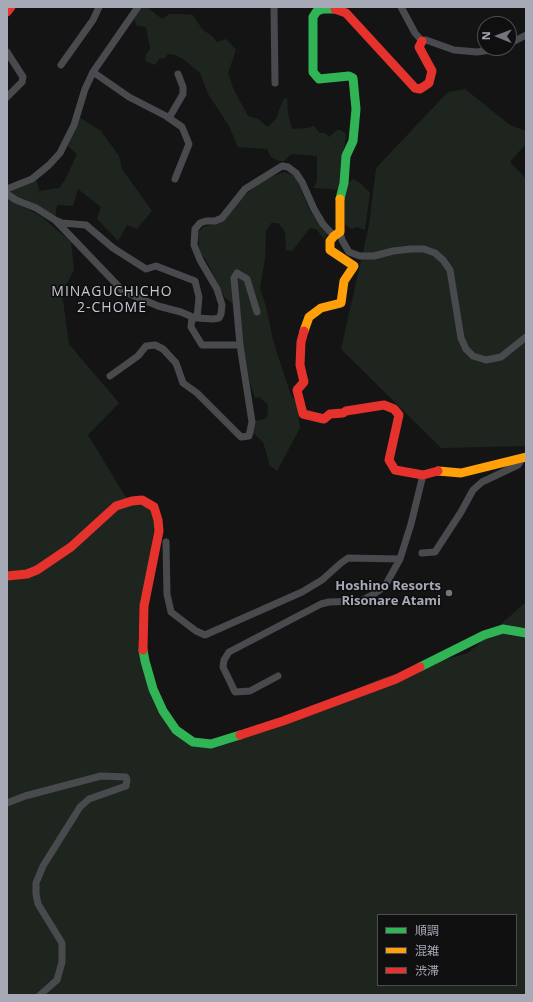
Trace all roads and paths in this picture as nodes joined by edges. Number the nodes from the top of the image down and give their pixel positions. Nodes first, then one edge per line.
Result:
1 (11, 7) edge
2 (99, 7) edge
3 (138, 7) edge
4 (274, 7) edge
5 (401, 7) edge
6 (7, 12) edge
7 (526, 35) edge
8 (517, 40) edge
9 (422, 41) junction
10 (7, 52) edge
11 (477, 52) edge
12 (61, 66) dead end
13 (93, 72) junction
14 (178, 74) dead end
15 (275, 83) dead end
16 (7, 97) edge
17 (169, 118) junction
18 (175, 179) dead end
19 (7, 189) edge
20 (7, 194) edge
21 (55, 220) junction
22 (337, 234) junction
23 (257, 312) dead end
24 (195, 318) junction
25 (526, 337) edge
26 (240, 345) junction
27 (110, 376) dead end
28 (525, 458) edge
29 (423, 475) junction
30 (166, 542) dead end
31 (422, 553) dead end
32 (400, 559) junction
33 (7, 576) edge
34 (526, 632) edge
35 (278, 676) dead end
36 (7, 803) edge
37 (40, 995) edge

1 - 6 street
2 - 12 street
3 - 13 street
4 - 15 street
5 - 9 street
7 - 8 street
9 - 11 street
9 - 22 street
10 - 16 street
13 - 17 street
13 - 19 street
14 - 17 street
17 - 18 street
20 - 21 street
21 - 24 street
21 - 24 street
22 - 24 street
22 - 25 street
22 - 29 street
23 - 26 street
24 - 26 street
26 - 27 street
28 - 29 street
28 - 31 street
29 - 32 street
30 - 32 street
32 - 35 street
33 - 34 street
36 - 37 street

